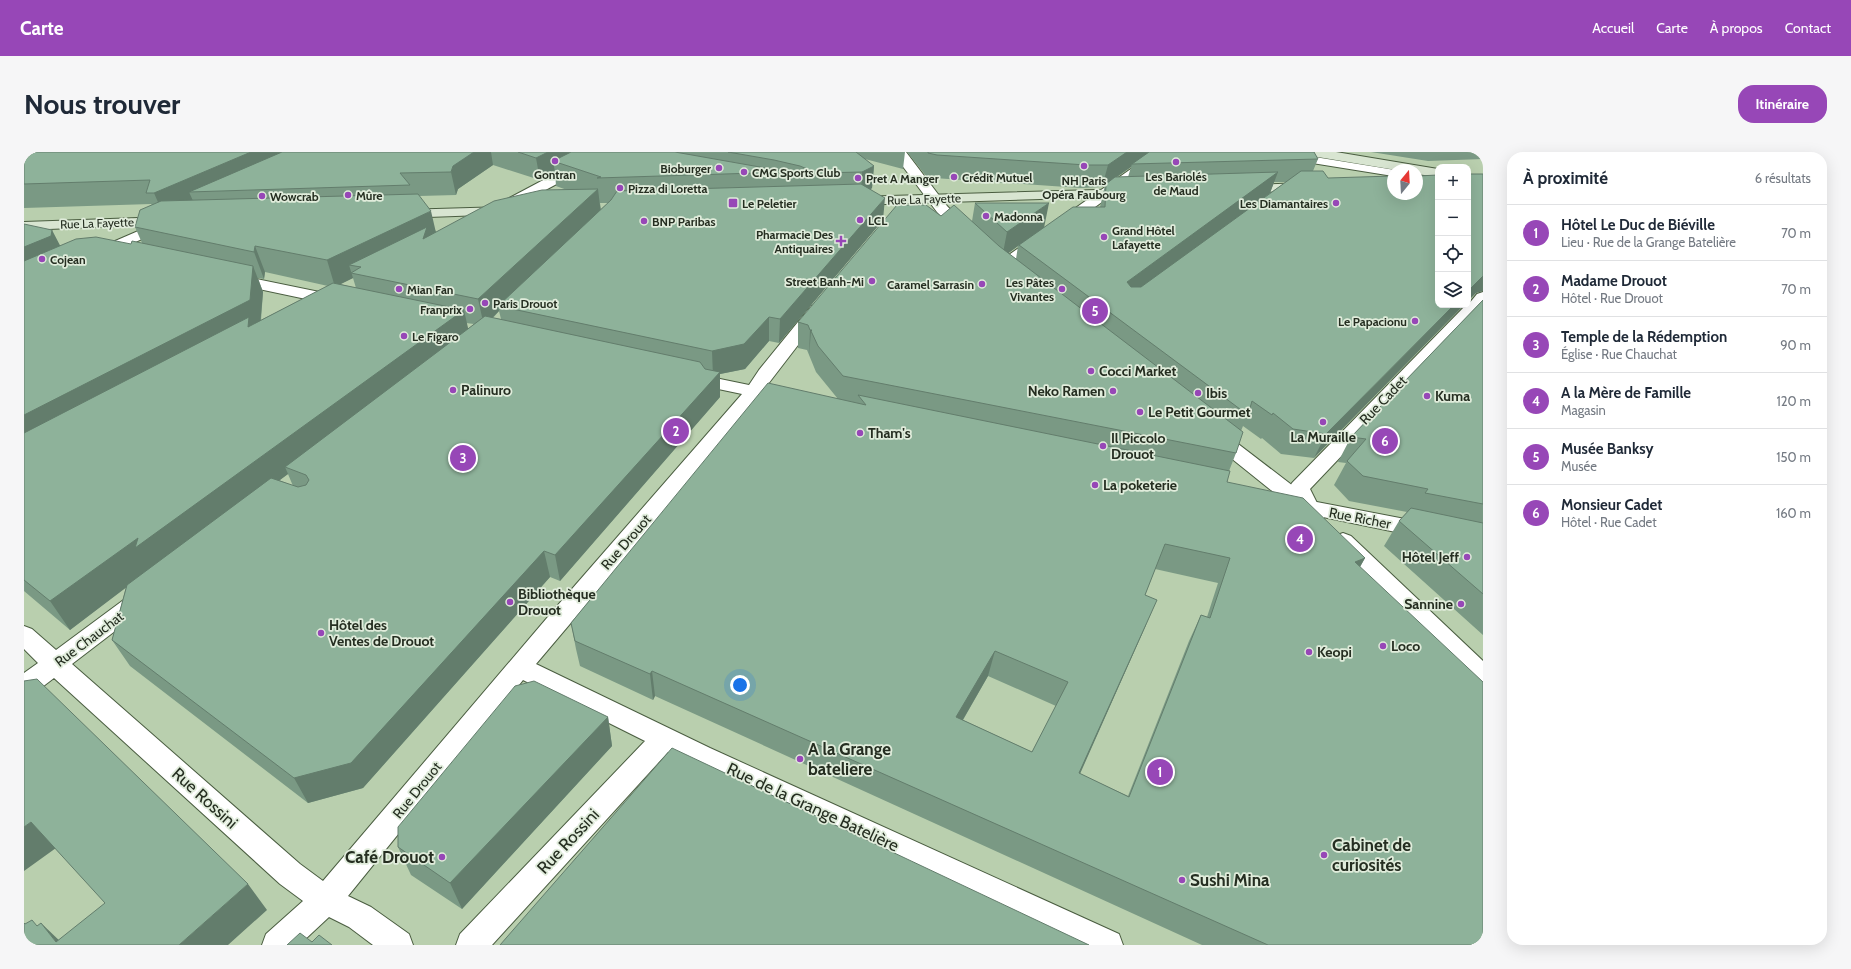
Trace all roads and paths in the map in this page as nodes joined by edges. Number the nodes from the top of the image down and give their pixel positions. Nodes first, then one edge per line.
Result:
1 (899, 152) edge
2 (1164, 152) edge
3 (1263, 152) edge
4 (1312, 152) edge
5 (579, 153) edge
6 (602, 154) edge
7 (619, 160) edge
8 (1387, 180) edge
9 (1431, 180) edge
10 (1324, 186) edge
11 (1288, 188) junction
12 (1233, 189) edge
13 (1146, 192) edge
14 (1106, 193) junction
15 (934, 198) junction
16 (1271, 201) edge
17 (841, 202) edge
18 (526, 210) edge
19 (496, 211) junction
20 (384, 215) edge
21 (931, 219) edge
22 (176, 220) joint
23 (952, 222) junction
24 (24, 226) edge
25 (471, 227) edge
26 (104, 251) junction
27 (130, 257) edge
28 (85, 259) edge
29 (221, 276) edge
30 (350, 287) edge
31 (1483, 297) edge
32 (328, 299) junction
33 (827, 299) edge
34 (354, 305) edge
35 (305, 311) edge
36 (673, 374) edge
37 (754, 391) junction
38 (805, 402) edge
39 (1198, 422) edge
40 (1266, 499) edge
41 (1308, 508) junction
42 (1483, 542) edge
43 (154, 590) edge
44 (24, 635) edge
45 (56, 665) junction
46 (519, 667) junction
47 (1483, 676) edge
48 (24, 688) edge
49 (664, 738) junction
50 (326, 900) junction
51 (277, 945) edge
52 (398, 945) edge
53 (471, 945) edge
54 (1108, 945) edge

1 - 15 street
2 - 14 street
3 - 8 lane
4 - 9 main road
5 - 6 street
6 - 7 street
6 - 19 street
10 - 11 main road
11 - 12 main road
11 - 16 lane
13 - 14 main road, Rue La Fayette
14 - 15 main road, Rue La Fayette
14 - 23 street
15 - 17 main road, Rue La Fayette
15 - 23 street
18 - 19 main road
19 - 20 main road
19 - 25 street
21 - 23 street
22 - 24 main road, Rue La Fayette
22 - 26 street
26 - 27 street
26 - 28 street
29 - 32 street
30 - 32 street
31 - 41 street, Rue Cadet
32 - 34 street
32 - 35 street
33 - 37 street, Rue Drouot
36 - 37 street
37 - 38 street
37 - 46 street, Rue Drouot
39 - 41 street
40 - 41 street, Rue Richer
41 - 42 street, Rue Richer
41 - 47 street
43 - 45 street, Rue Chauchat
44 - 45 street, Rue Rossini
45 - 48 street, Rue Chauchat
45 - 50 street, Rue Rossini
46 - 49 street, Rue de la Grange Batelière
46 - 50 street, Rue Drouot
49 - 53 street, Rue Rossini
49 - 54 street, Rue de la Grange Batelière
50 - 51 street, Rue Drouot
50 - 52 street, Rue Rossini

